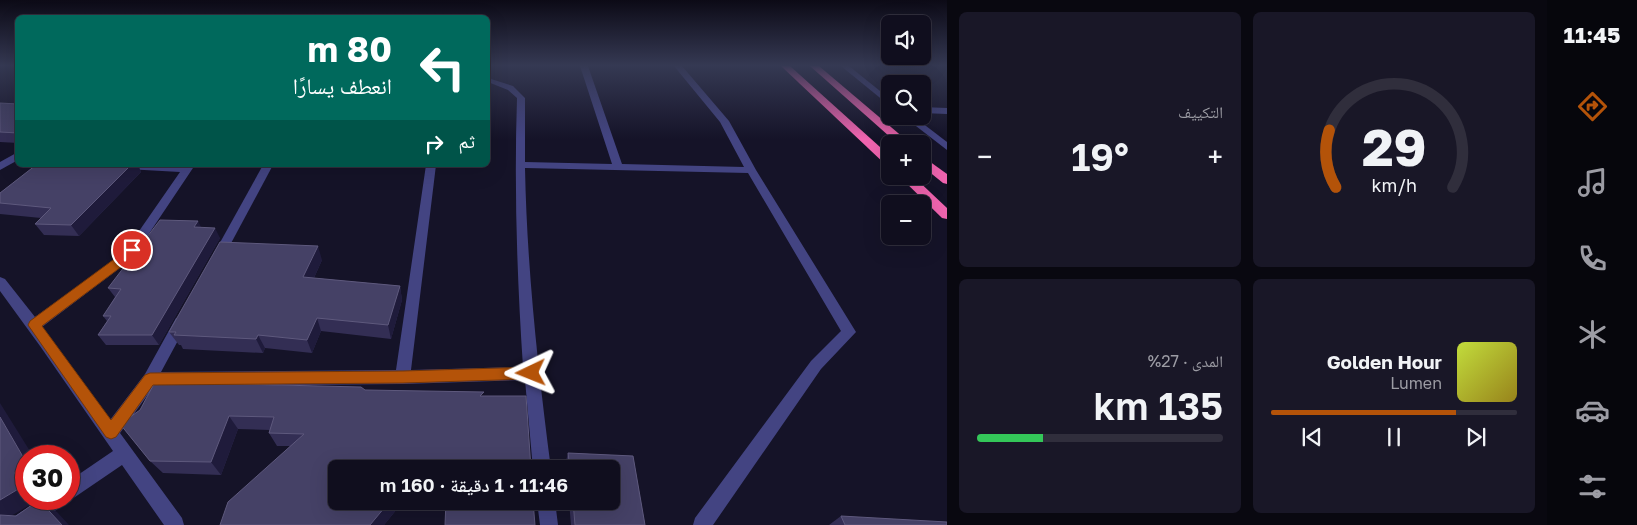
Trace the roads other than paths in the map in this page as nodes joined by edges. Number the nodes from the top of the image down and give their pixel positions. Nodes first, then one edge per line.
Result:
1 (516, 90) edge
2 (592, 90) edge
3 (698, 90) edge
4 (808, 90) edge
5 (812, 90) edge
6 (844, 90) edge
7 (829, 106) junction
8 (931, 110) edge
9 (947, 111) edge
10 (919, 125) edge
11 (895, 135) edge
12 (947, 147) edge
13 (881, 154) edge
14 (15, 158) edge
15 (519, 165) junction
16 (0, 167) edge
17 (189, 167) edge
18 (267, 167) edge
19 (431, 167) edge
20 (618, 167) junction
21 (931, 167) edge
22 (751, 170) junction
23 (947, 180) edge
24 (915, 185) edge
25 (947, 215) edge
26 (212, 268) edge
27 (0, 282) edge
28 (188, 310) edge
29 (34, 325) junction
30 (531, 373) junction
31 (403, 377) junction
32 (150, 379) junction
33 (111, 432) junction
34 (123, 454) junction
35 (541, 460) edge
36 (80, 483) edge
37 (41, 510) edge
38 (547, 510) edge
39 (19, 525) edge
40 (175, 525) edge
41 (549, 525) edge
42 (702, 525) edge

1 - 15 street
2 - 20 street
3 - 22 street
4 - 7 highway
5 - 7 highway
6 - 11 highway
7 - 13 highway
8 - 9 street
10 - 12 street
14 - 16 street
15 - 20 street
15 - 30 street
17 - 29 street
18 - 26 street
19 - 31 street
20 - 22 street
21 - 23 highway
22 - 42 street
24 - 25 highway
27 - 29 street
28 - 32 street
29 - 33 street
30 - 31 street
30 - 35 street
31 - 32 street
32 - 33 street
33 - 34 street
34 - 36 street
34 - 40 street
37 - 39 street
38 - 41 street

